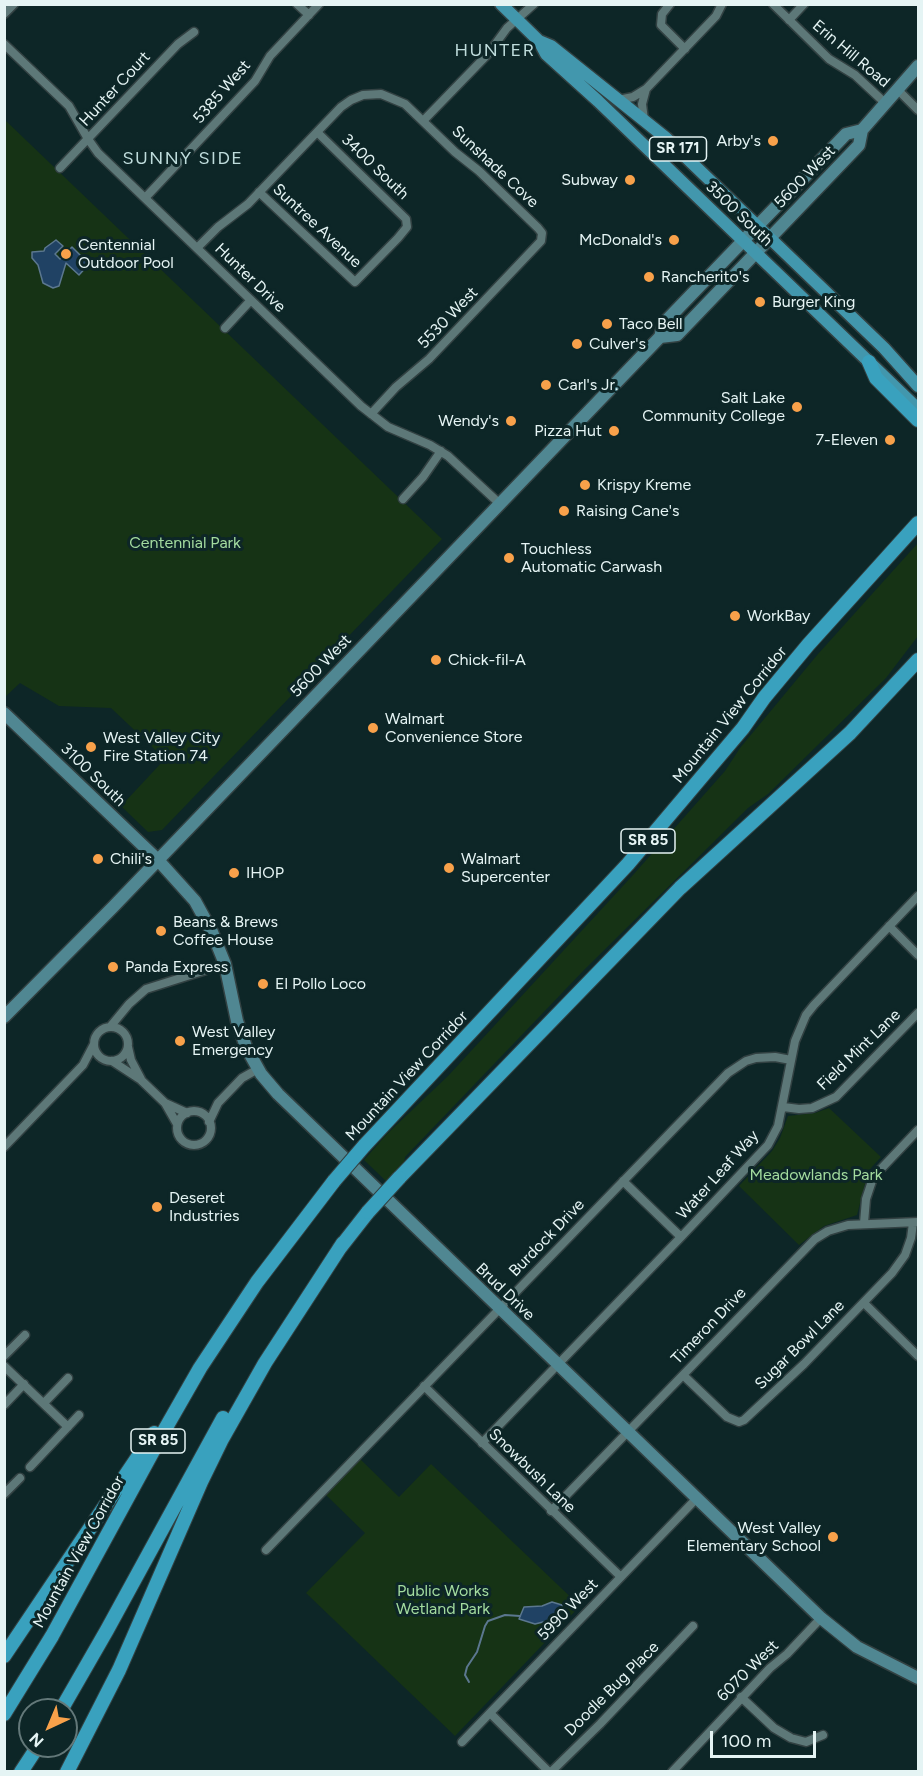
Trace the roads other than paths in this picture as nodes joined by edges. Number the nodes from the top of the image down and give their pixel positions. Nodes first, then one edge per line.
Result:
1 (14, 4) edge
2 (297, 4) edge
3 (319, 4) edge
4 (501, 4) edge
5 (534, 4) edge
6 (670, 4) edge
7 (722, 4) edge
8 (773, 4) edge
9 (804, 4) edge
10 (4, 14) edge
11 (309, 15) junction
12 (517, 20) junction
13 (789, 20) junction
14 (194, 32) dead end
15 (539, 41) junction
16 (4, 44) edge
17 (685, 49) junction
18 (918, 66) edge
19 (646, 89) junction
20 (897, 89) junction
21 (618, 100) junction
22 (884, 102) junction
23 (918, 110) edge
24 (644, 120) junction
25 (423, 121) junction
26 (862, 129) junction
27 (317, 132) junction
28 (88, 139) junction
29 (60, 168) dead end
30 (259, 192) junction
31 (145, 198) junction
32 (758, 226) junction
33 (770, 237) junction
34 (542, 238) joint
35 (744, 241) junction
36 (197, 248) junction
37 (756, 252) junction
38 (355, 282) joint
39 (251, 300) junction
40 (225, 328) dead end
41 (660, 337) junction
42 (870, 362) junction
43 (918, 384) edge
44 (918, 410) edge
45 (370, 414) junction
46 (918, 420) edge
47 (441, 451) junction
48 (403, 499) dead end
49 (500, 504) junction
50 (918, 515) edge
51 (918, 524) edge
52 (869, 576) junction
53 (918, 660) edge
54 (918, 667) edge
55 (896, 686) junction
56 (4, 713) edge
57 (158, 860) junction
58 (918, 896) edge
59 (889, 926) junction
60 (918, 954) edge
61 (225, 964) junction
62 (918, 1012) edge
63 (121, 1013) junction
64 (4, 1017) edge
65 (110, 1027) junction
66 (120, 1030) junction
67 (94, 1044) junction
68 (128, 1044) junction
69 (108, 1060) junction
70 (792, 1060) junction
71 (83, 1065) junction
72 (258, 1069) junction
73 (141, 1080) junction
74 (165, 1103) junction
75 (218, 1103) junction
76 (783, 1107) junction
77 (187, 1113) junction
78 (200, 1113) junction
79 (209, 1122) junction
80 (177, 1124) junction
81 (918, 1130) edge
82 (4, 1147) edge
83 (623, 1181) junction
84 (864, 1223) junction
85 (916, 1223) edge
86 (681, 1237) junction
87 (343, 1243) junction
88 (864, 1303) junction
89 (499, 1309) junction
90 (25, 1335) dead end
91 (4, 1356) edge
92 (918, 1356) edge
93 (557, 1365) junction
94 (4, 1366) edge
95 (683, 1375) junction
96 (68, 1378) dead end
97 (24, 1384) junction
98 (189, 1386) junction
99 (424, 1386) junction
100 (44, 1403) junction
101 (4, 1405) edge
102 (79, 1416) dead end
103 (68, 1427) junction
104 (627, 1432) junction
105 (482, 1443) junction
106 (30, 1467) dead end
107 (20, 1478) dead end
108 (4, 1494) edge
109 (696, 1499) junction
110 (551, 1510) junction
111 (266, 1550) dead end
112 (621, 1577) junction
113 (820, 1618) junction
114 (693, 1626) dead end
115 (4, 1656) edge
116 (918, 1678) edge
117 (741, 1697) junction
118 (68, 1698) edge
119 (490, 1713) junction
120 (4, 1714) edge
121 (823, 1735) dead end
122 (462, 1742) dead end
123 (30, 1758) edge
124 (21, 1772) edge
125 (67, 1772) edge
126 (550, 1772) edge
127 (672, 1772) edge

1 - 10 street
2 - 11 street
3 - 11 street, 5385 West
4 - 12 main road, 3500 South / SR 171
5 - 12 street
6 - 17 street
7 - 17 street
8 - 13 street, Erin Hill Road
9 - 13 street
11 - 31 street, 5385 West
12 - 15 main road, 3500 South / SR 171
12 - 25 street
13 - 22 street, Erin Hill Road
14 - 28 street, Hunter Court
15 - 21 main road, 3500 South / SR 171
15 - 35 main road, 3500 South / SR 171
16 - 28 street, Hunter Drive
17 - 19 street
18 - 20 main road, 5600 West
19 - 21 street
19 - 24 street
20 - 22 main road, 5600 West
20 - 23 street
21 - 24 main road, 3500 South / SR 171
22 - 26 main road, 5600 West
24 - 32 main road, 3500 South / SR 171
25 - 27 street, Sunshade Cove
25 - 34 street, Sunshade Cove
26 - 32 main road, 5600 West
26 - 33 main road, 5600 West
27 - 30 street, Sunshade Cove
27 - 38 street, 3400 South
28 - 29 street, Hunter Court
28 - 31 street, Hunter Drive
30 - 36 street, Sunshade Cove
30 - 38 street, Suntree Avenue
31 - 36 street, Hunter Drive
32 - 33 main road, 3500 South / SR 171
32 - 35 main road, 5600 West
33 - 37 main road, 5600 West
33 - 43 main road, 3500 South / SR 171
34 - 45 street, 5530 West
35 - 37 main road, 3500 South / SR 171
35 - 41 main road, 5600 West
36 - 39 street, Hunter Drive
37 - 41 main road, 5600 West
37 - 42 main road, 3500 South / SR 171
39 - 40 street
39 - 45 street, Hunter Drive
41 - 49 main road, 5600 West
42 - 44 main road, 3500 South / SR 171
42 - 46 highway
45 - 47 street, Hunter Drive
47 - 48 street
47 - 49 street, Hunter Drive
49 - 57 main road, 5600 West
50 - 52 highway
51 - 52 highway, Mountain View Corridor / SR 85
52 - 98 highway, Mountain View Corridor / SR 85, bridge
53 - 55 highway, SR 85
54 - 55 highway
55 - 87 highway, SR 85, bridge
56 - 57 main road, 3100 South
57 - 61 main road, Brud Drive
57 - 64 main road, 5600 West
58 - 59 street, Water Leaf Way
59 - 60 street
59 - 70 street, Water Leaf Way
61 - 63 street
61 - 72 main road, Brud Drive
62 - 76 street, Field Mint Lane
63 - 65 street
63 - 66 street
65 - 66 street
65 - 67 street
66 - 68 street
67 - 69 street
67 - 71 street
68 - 69 street
68 - 73 street
69 - 71 street
69 - 73 street
70 - 76 street, Water Leaf Way
70 - 83 street, Burdock Drive
71 - 82 street
72 - 75 street
72 - 89 main road, Brud Drive
73 - 74 street
74 - 77 street
74 - 80 street
75 - 78 street
75 - 79 street
76 - 86 street, Water Leaf Way
77 - 78 street
77 - 80 street
78 - 79 street
79 - 80 street
81 - 84 street
83 - 86 street
83 - 89 street, Burdock Drive
84 - 85 street, Timeron Drive
84 - 95 street, Timeron Drive
85 - 88 street, Sugar Bowl Lane
86 - 93 street, Water Leaf Way
87 - 118 highway, SR 85
87 - 125 highway
88 - 92 street
88 - 95 street, Sugar Bowl Lane
89 - 93 main road, Brud Drive
89 - 99 street, Burdock Drive
90 - 91 street
93 - 104 main road, Brud Drive
93 - 105 street, Water Leaf Way
94 - 97 street
95 - 104 street, Timeron Drive
96 - 100 street
97 - 100 street
97 - 101 street
98 - 115 highway
98 - 120 highway, Mountain View Corridor / SR 85
99 - 105 street, Snowbush Lane
99 - 111 street, Burdock Drive
100 - 103 street
102 - 103 street
103 - 106 street
104 - 109 main road, Brud Drive
104 - 110 street, Timeron Drive
105 - 110 street, Snowbush Lane
107 - 108 street
109 - 112 street, 5990 West
109 - 113 main road, Brud Drive
110 - 112 street, Snowbush Lane
112 - 119 street, 5990 West
113 - 116 main road, Brud Drive
113 - 117 street, 6070 West
114 - 126 street, Doodle Bug Place
117 - 121 street
117 - 127 street, 6070 West
119 - 122 street, 5990 West
119 - 126 street
123 - 124 highway

